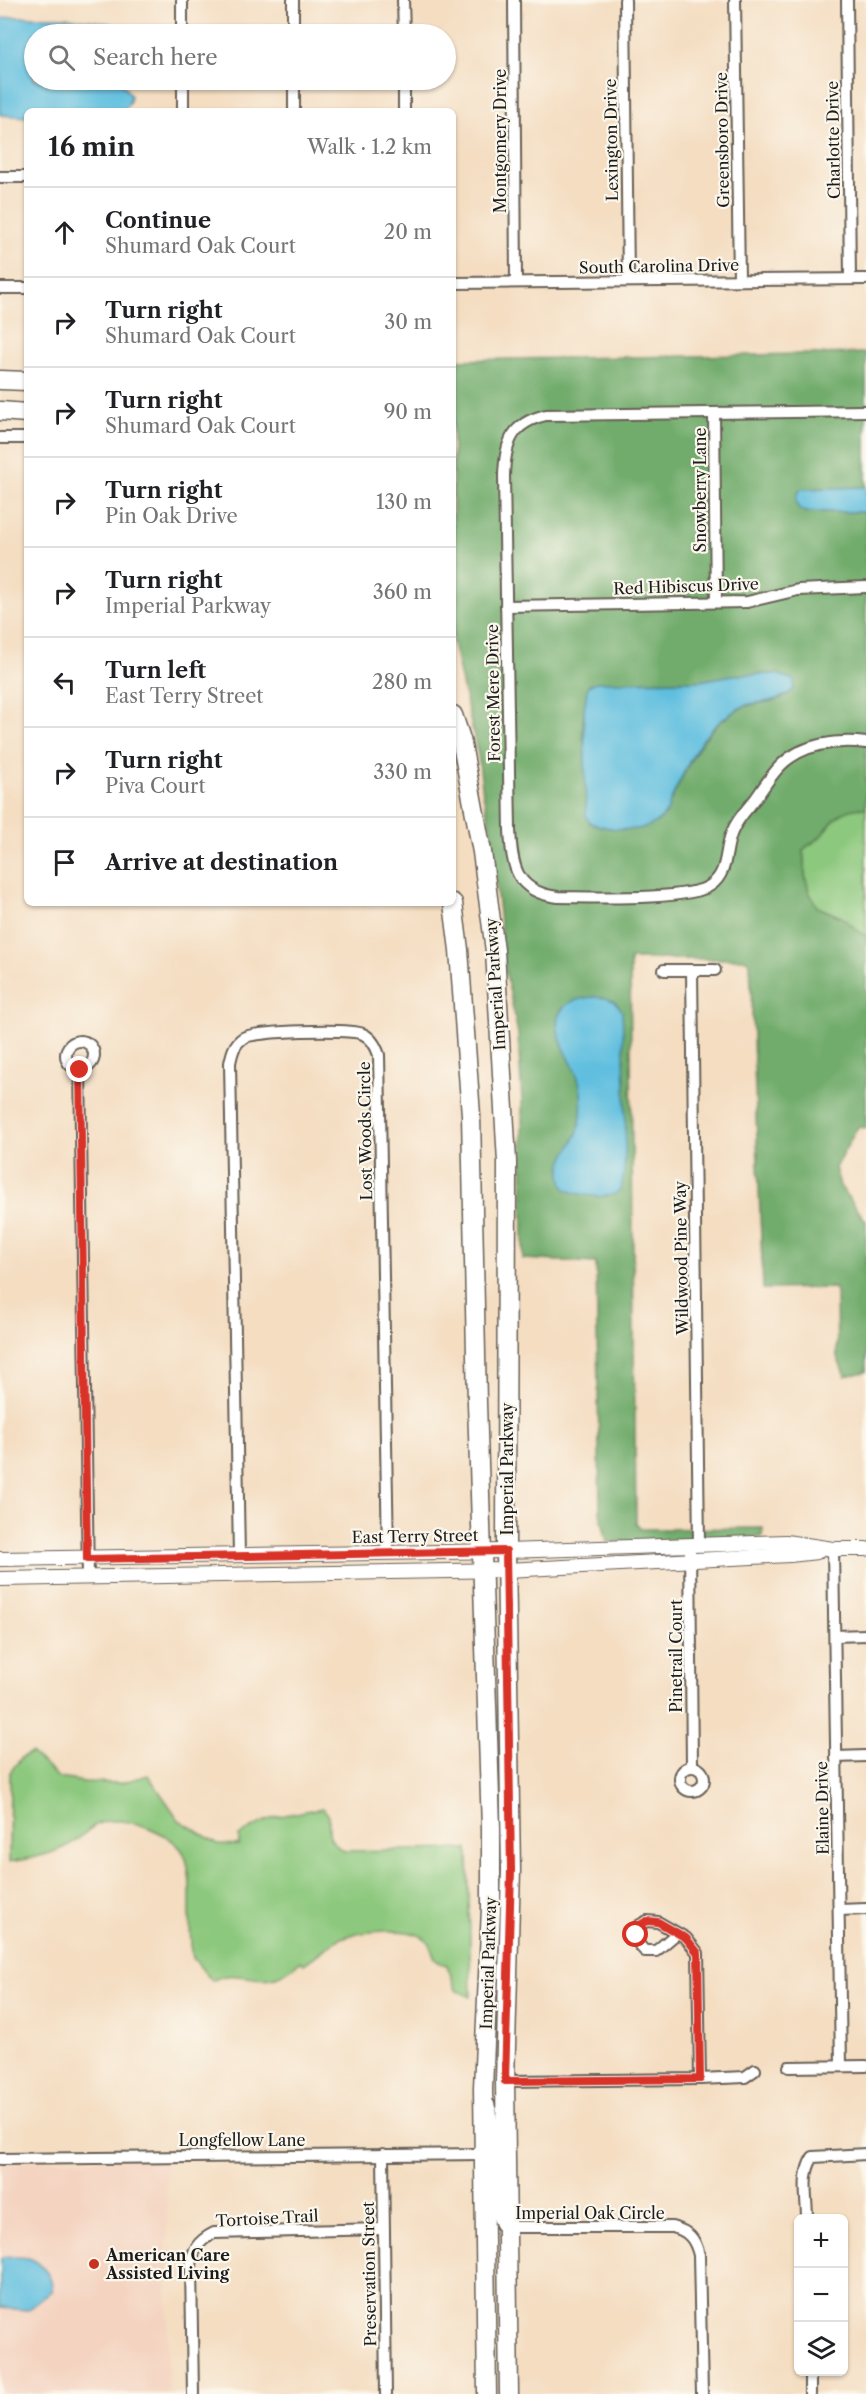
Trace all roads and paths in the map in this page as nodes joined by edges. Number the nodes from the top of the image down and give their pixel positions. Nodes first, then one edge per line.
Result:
1 (182, 0) edge
2 (293, 0) edge
3 (403, 0) edge
4 (514, 0) edge
5 (625, 0) edge
6 (735, 0) edge
7 (847, 0) edge
8 (182, 24) edge
9 (293, 24) edge
10 (404, 24) edge
11 (183, 90) edge
12 (294, 90) edge
13 (404, 90) edge
14 (183, 108) edge
15 (294, 108) edge
16 (404, 108) edge
17 (0, 177) edge
18 (24, 177) edge
19 (850, 279) junction
20 (866, 279) edge
21 (628, 280) junction
22 (739, 280) junction
23 (516, 282) junction
24 (456, 283) edge
25 (0, 288) edge
26 (24, 288) edge
27 (0, 380) edge
28 (24, 381) edge
29 (0, 411) edge
30 (866, 411) edge
31 (24, 412) edge
32 (714, 414) junction
33 (0, 438) edge
34 (24, 438) edge
35 (866, 587) edge
36 (716, 602) junction
37 (506, 606) junction
38 (456, 724) edge
39 (866, 743) edge
40 (453, 906) edge
41 (664, 970) dead end
42 (716, 970) dead end
43 (692, 971) junction
44 (80, 1070) dead end
45 (695, 1545) junction
46 (834, 1549) junction
47 (866, 1549) edge
48 (506, 1551) junction
49 (482, 1552) junction
50 (388, 1553) junction
51 (239, 1556) junction
52 (0, 1559) edge
53 (87, 1559) junction
54 (691, 1560) junction
55 (507, 1570) junction
56 (482, 1571) junction
57 (128, 1577) junction
58 (88, 1578) junction
59 (0, 1579) edge
60 (866, 1635) edge
61 (835, 1636) junction
62 (866, 1756) edge
63 (836, 1757) junction
64 (692, 1766) dead end
65 (838, 1910) junction
66 (866, 1910) edge
67 (676, 1935) dead end
68 (841, 2066) junction
69 (866, 2066) edge
70 (789, 2067) dead end
71 (755, 2070) dead end
72 (700, 2079) junction
73 (505, 2081) junction
74 (483, 2088) junction
75 (382, 2154) junction
76 (484, 2154) junction
77 (866, 2154) edge
78 (0, 2158) edge
79 (807, 2214) edge
80 (507, 2228) junction
81 (383, 2229) junction
82 (810, 2376) edge
83 (193, 2394) edge
84 (386, 2394) edge
85 (487, 2394) edge
86 (509, 2394) edge
87 (702, 2394) edge
88 (810, 2394) edge

1 - 8 street
2 - 9 street
3 - 10 street
4 - 23 street, Montgomery Drive
5 - 21 street, Lexington Drive
6 - 22 street, Greensboro Drive
7 - 19 street, Charlotte Drive
11 - 14 street
12 - 15 street
13 - 16 street
17 - 18 street
19 - 20 street, South Carolina Drive
19 - 22 street, South Carolina Drive
21 - 22 street, South Carolina Drive
21 - 23 street, South Carolina Drive
23 - 24 street, South Carolina Drive
25 - 26 street
27 - 28 main road
29 - 31 main road
30 - 32 street, Forest Mere Drive
32 - 36 street, Snowberry Lane
32 - 37 street, Forest Mere Drive
33 - 34 street
35 - 36 street, Red Hibiscus Drive
36 - 37 street, Red Hibiscus Drive
37 - 39 street, Forest Mere Drive
38 - 48 main road, Imperial Parkway
40 - 49 main road, Imperial Parkway
41 - 43 street
42 - 43 street
43 - 45 street, Wildwood Pine Way
44 - 53 street
45 - 46 street, East Terry Street
45 - 48 street, East Terry Street
45 - 54 street, Pinetrail Court
46 - 47 street, East Terry Street
46 - 54 street
46 - 61 street, Elaine Drive
48 - 49 street, East Terry Street
48 - 55 main road, Imperial Parkway
49 - 50 street, East Terry Street
49 - 56 main road, Imperial Parkway
50 - 51 street, East Terry Street
50 - 51 street, Lost Woods Circle
51 - 53 street, East Terry Street
51 - 57 street
52 - 53 street, East Terry Street
53 - 58 street
54 - 55 street
54 - 64 street, Pinetrail Court
55 - 56 street
55 - 73 main road, Imperial Parkway
56 - 57 street
56 - 74 main road, Imperial Parkway
57 - 58 street
58 - 59 street
60 - 61 street
61 - 63 street, Elaine Drive
62 - 63 street
63 - 65 street, Elaine Drive
65 - 66 street
65 - 68 street, Elaine Drive
67 - 72 street
68 - 69 street
68 - 70 street
71 - 72 street
72 - 73 street
73 - 80 main road, Imperial Parkway
74 - 76 main road, Imperial Parkway
74 - 80 street, Imperial Parkway
75 - 76 street, Longfellow Lane
75 - 78 street, Longfellow Lane
75 - 81 street, Preservation Street
76 - 85 main road, Imperial Parkway
77 - 79 street
80 - 86 main road, Imperial Parkway
80 - 87 street, Imperial Oak Circle
81 - 83 street, Tortoise Trail
81 - 84 street, Preservation Street
82 - 88 street

